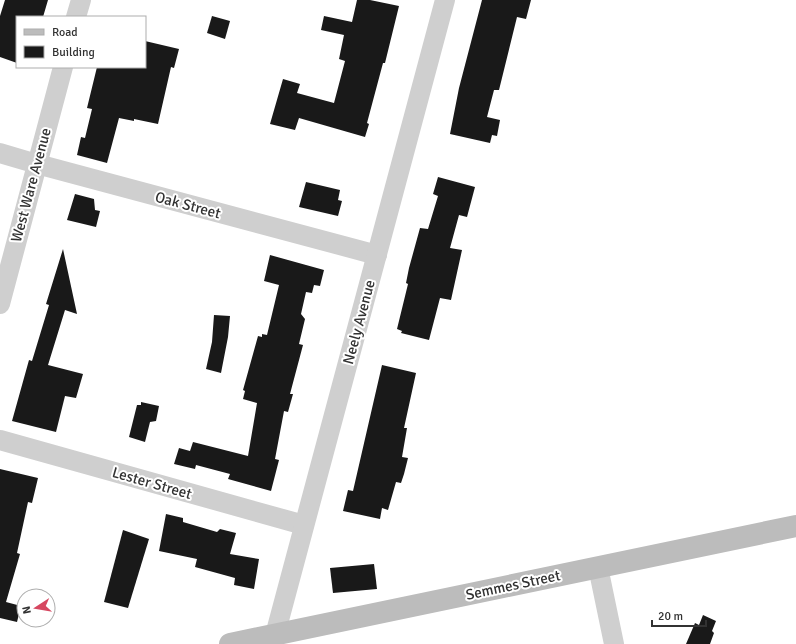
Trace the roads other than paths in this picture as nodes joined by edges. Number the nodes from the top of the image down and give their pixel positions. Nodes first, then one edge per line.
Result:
1 (81, 0) edge
2 (445, 0) edge
3 (76, 16) edge
4 (63, 68) edge
5 (0, 153) edge
6 (37, 164) junction
7 (377, 255) junction
8 (0, 304) edge
9 (0, 440) edge
10 (304, 526) junction
11 (796, 526) edge
12 (598, 568) junction
13 (275, 640) edge
14 (230, 644) edge
15 (614, 644) edge

1 - 3 street
2 - 7 street, Neely Avenue
4 - 6 street, West Ware Avenue
5 - 6 street, Oak Street
6 - 7 street, Oak Street
6 - 8 street, West Ware Avenue
7 - 10 street, Neely Avenue
9 - 10 street, Lester Street
10 - 13 street, Neely Avenue
11 - 12 street, Semmes Street
12 - 13 street, Semmes Street
12 - 15 street
13 - 14 street, Semmes Street

